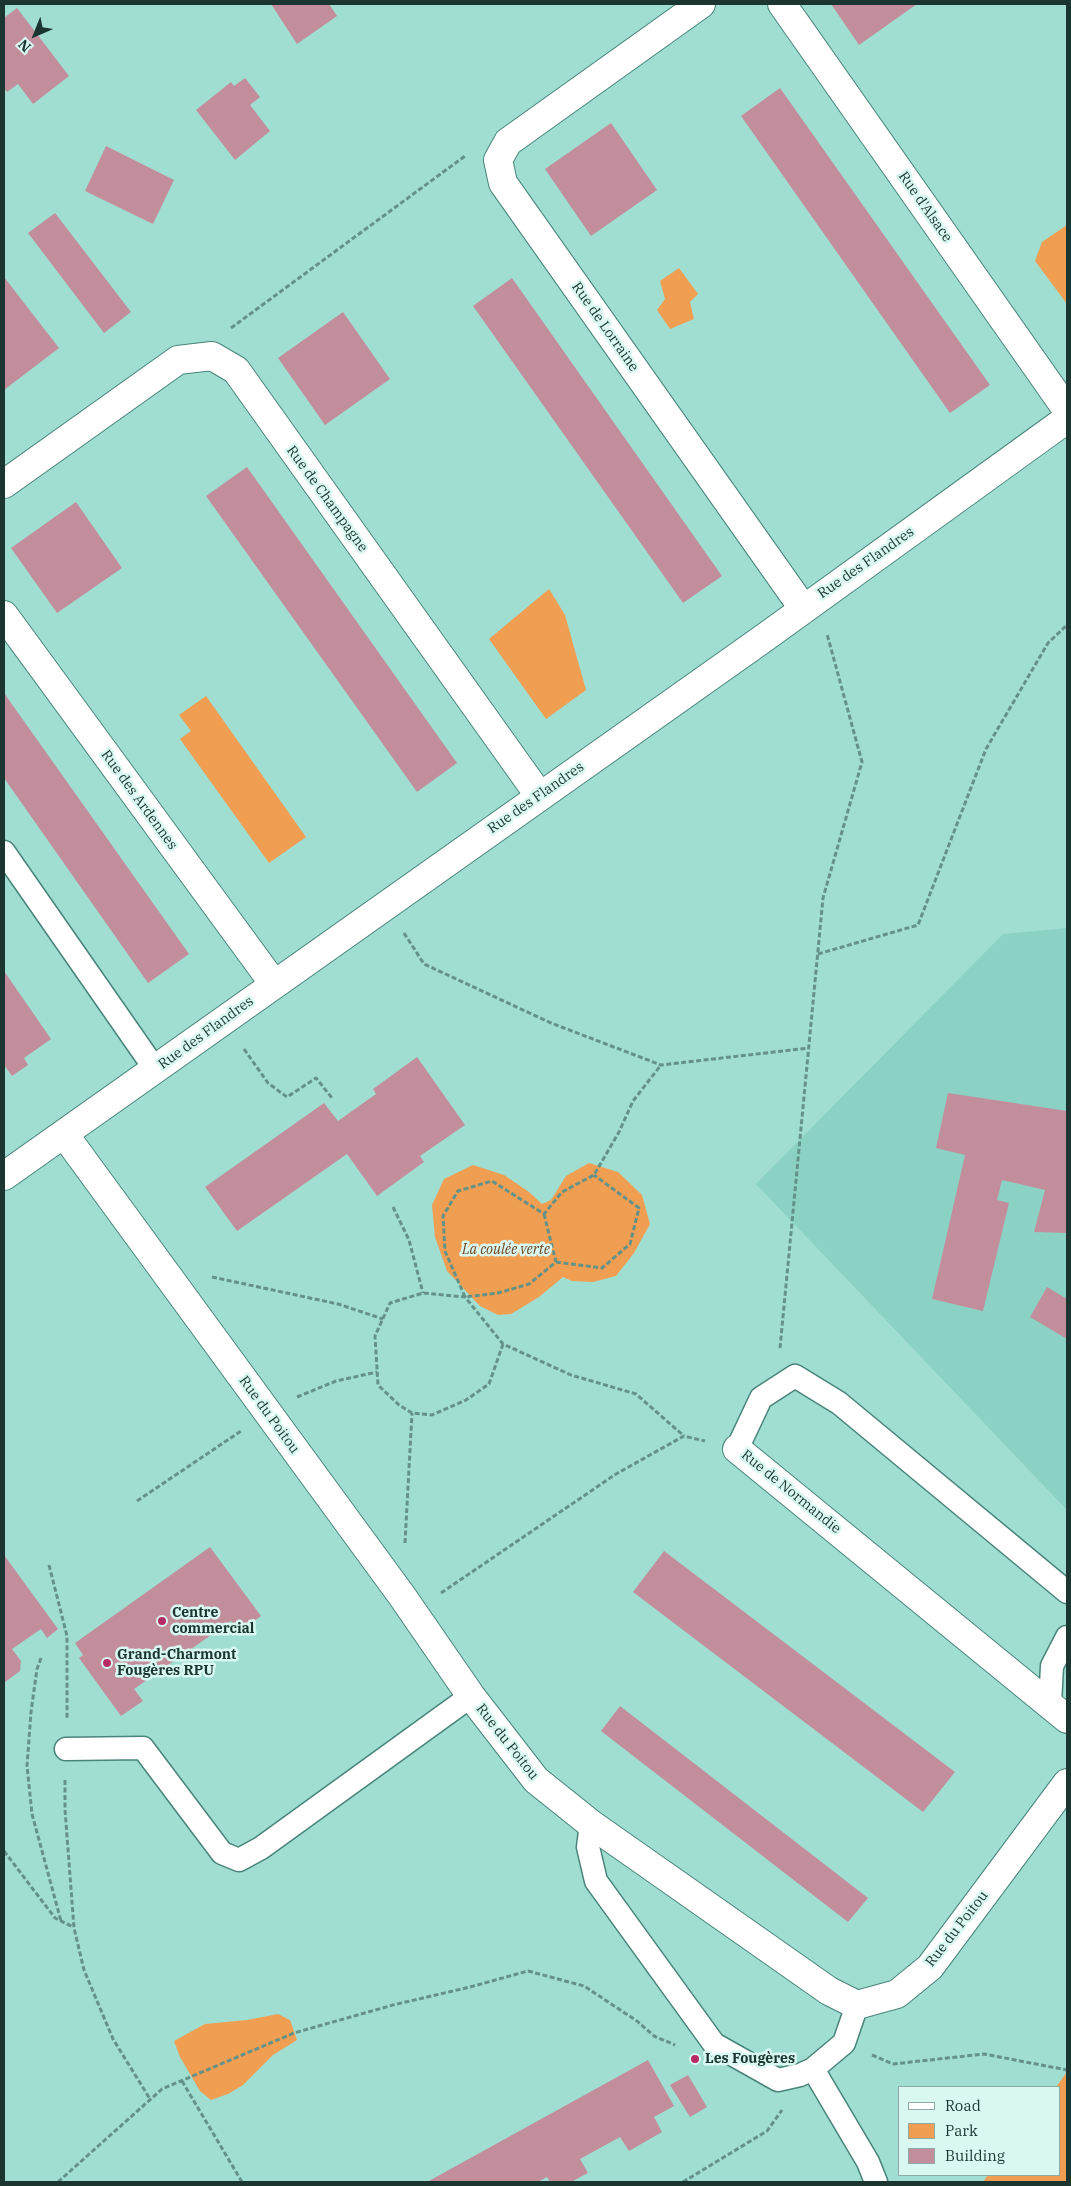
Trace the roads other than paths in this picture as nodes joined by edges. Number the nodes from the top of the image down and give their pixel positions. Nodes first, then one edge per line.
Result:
1 (701, 4) edge
2 (782, 4) edge
3 (1067, 410) edge
4 (1067, 419) edge
5 (4, 484) edge
6 (803, 608) junction
7 (4, 615) edge
8 (539, 796) junction
9 (4, 852) edge
10 (274, 984) junction
11 (155, 1069) junction
12 (64, 1134) junction
13 (4, 1176) edge
14 (738, 1449) joint
15 (1067, 1592) edge
16 (1067, 1636) edge
17 (471, 1696) junction
18 (1059, 1711) edge
19 (66, 1749) road end
20 (1067, 1783) edge
21 (592, 1824) junction
22 (857, 2005) junction
23 (813, 2068) junction
24 (876, 2182) edge

1 - 6 street, Rue de Lorraine
2 - 3 street, Rue d'Alsace
4 - 6 street, Rue des Flandres
5 - 8 street, Rue de Champagne
6 - 8 street, Rue des Flandres
7 - 10 street, Rue des Ardennes
8 - 10 street, Rue des Flandres
9 - 11 lane
10 - 11 street, Rue des Flandres
11 - 12 street, Rue des Flandres
12 - 13 street, Rue des Flandres
12 - 17 street, Rue du Poitou
14 - 15 lane
14 - 18 street, Rue de Normandie
16 - 18 lane
17 - 19 lane
17 - 21 street, Rue du Poitou
20 - 22 street, Rue du Poitou
21 - 22 street, Rue du Poitou
21 - 23 lane
22 - 23 lane
23 - 24 lane

